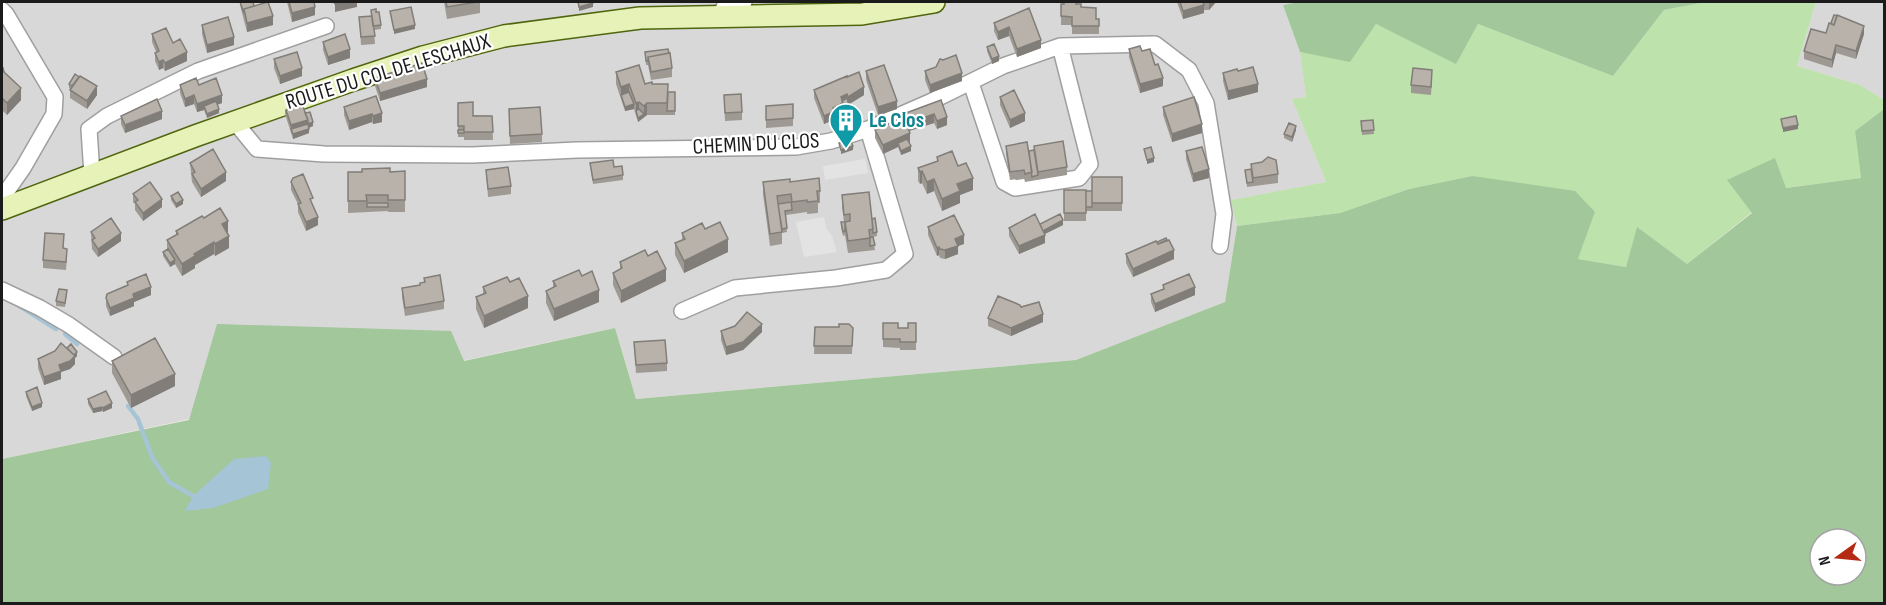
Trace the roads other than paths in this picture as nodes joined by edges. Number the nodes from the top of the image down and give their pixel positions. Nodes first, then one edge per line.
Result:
1 (744, 2) edge
2 (934, 2) edge
3 (2, 10) edge
4 (722, 17) junction
5 (326, 26) dead end
6 (1060, 46) junction
7 (971, 83) junction
8 (235, 122) junction
9 (868, 129) junction
10 (92, 175) junction
11 (2, 198) edge
12 (2, 209) edge
13 (1220, 246) dead end
14 (2, 290) edge
15 (682, 311) dead end
16 (114, 357) edge

1 - 4 street
2 - 4 main road, ROUTE DU COL DE LESCHAUX
3 - 11 street
4 - 8 main road, ROUTE DU COL DE LESCHAUX
5 - 10 street
6 - 7 street, CHEMIN DU CLOS
6 - 7 street
6 - 13 street, CHEMIN DU CLOS
7 - 9 street, CHEMIN DU CLOS
8 - 9 street, CHEMIN DU CLOS
8 - 10 main road, ROUTE DU COL DE LESCHAUX
9 - 15 street
10 - 12 main road, ROUTE DU COL DE LESCHAUX
14 - 16 street

